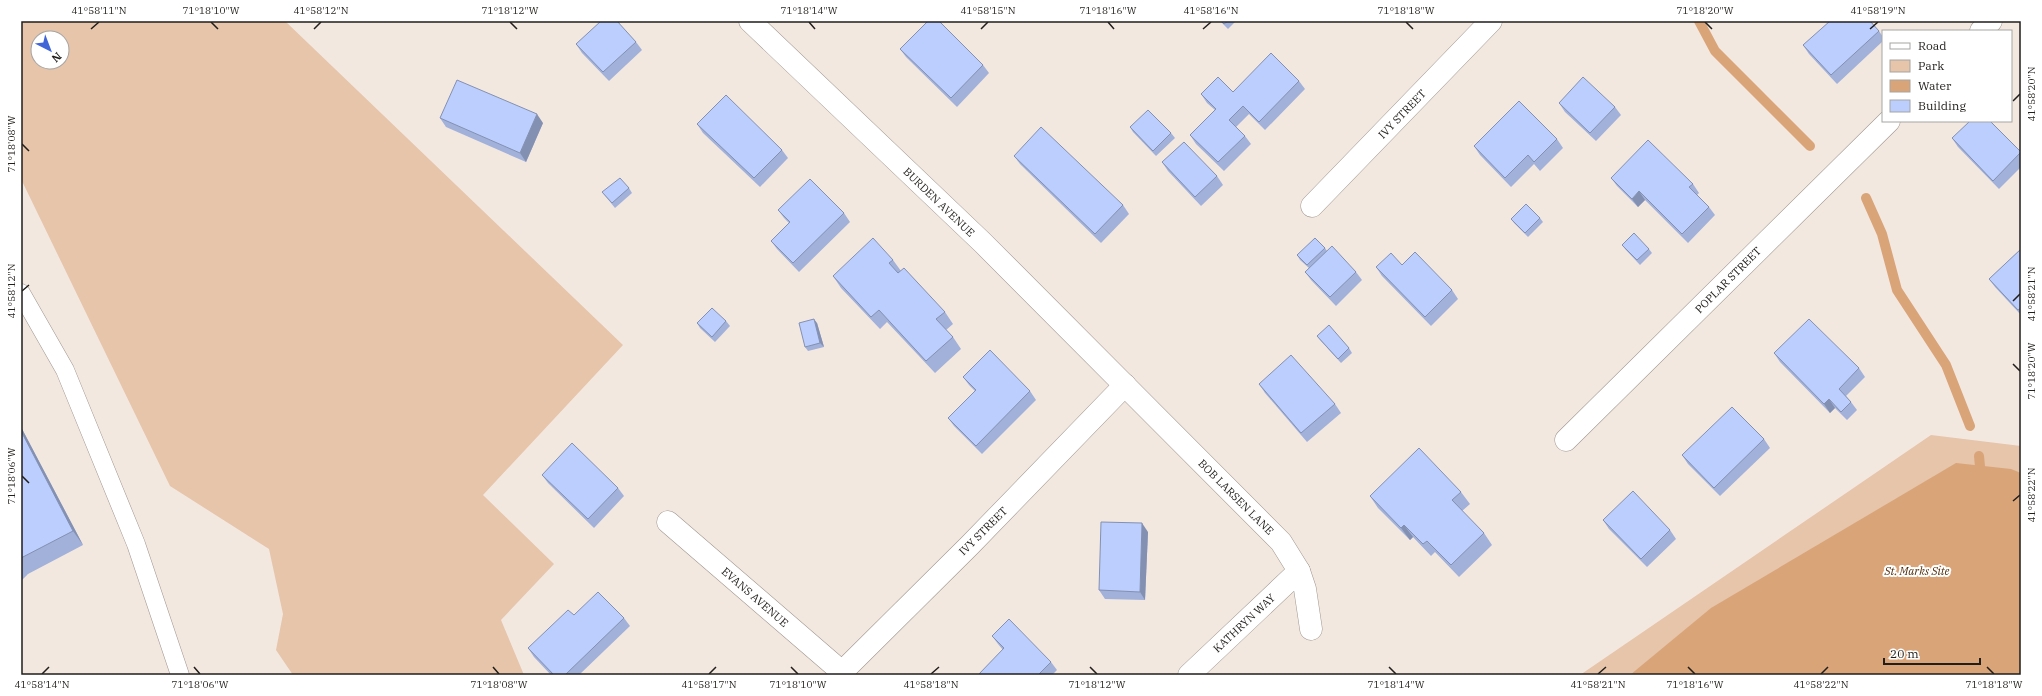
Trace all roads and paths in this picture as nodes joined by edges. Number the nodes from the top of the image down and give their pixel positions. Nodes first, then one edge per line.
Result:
1 (1491, 21) edge
2 (1991, 21) edge
3 (761, 25) edge
4 (1982, 30) edge
5 (1888, 122) edge
6 (1312, 206) dead end
7 (21, 292) edge
8 (1125, 386) junction
9 (1566, 440) dead end
10 (668, 522) dead end
11 (1300, 571) junction
12 (1311, 629) dead end
13 (840, 674) edge
14 (180, 675) edge
15 (1189, 675) edge

1 - 6 street, IVY STREET
2 - 4 street
3 - 8 street, BURDEN AVENUE
5 - 9 street, POPLAR STREET
7 - 14 lane
8 - 11 street, BOB LARSEN LANE
8 - 13 street, IVY STREET
10 - 13 street, EVANS AVENUE
11 - 12 street, BOB LARSEN LANE
11 - 15 street, KATHRYN WAY

